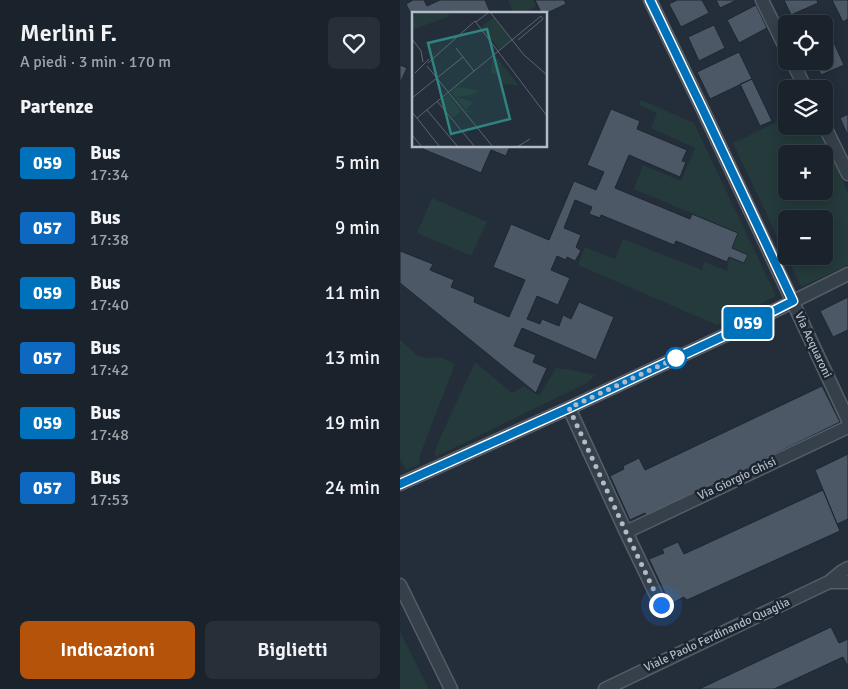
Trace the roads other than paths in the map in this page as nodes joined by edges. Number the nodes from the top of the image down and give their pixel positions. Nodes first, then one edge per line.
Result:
1 (650, 0) edge
2 (762, 0) edge
3 (778, 33) edge
4 (829, 135) edge
5 (848, 174) edge
6 (848, 274) edge
7 (793, 301) junction
8 (569, 408) junction
9 (848, 420) edge
10 (848, 427) edge
11 (400, 484) edge
12 (626, 532) junction
13 (848, 568) edge
14 (829, 582) junction
15 (848, 582) edge
16 (400, 585) edge
17 (661, 605) dead end
18 (451, 689) edge
19 (605, 689) edge

1 - 7 street, Via Acquaroni
2 - 3 street
4 - 5 street
6 - 7 street
7 - 8 street
7 - 9 street, Via Acquaroni
8 - 11 street
8 - 12 street
10 - 12 street, Via Giorgio Ghisi
12 - 17 street
13 - 14 street, Viale Paolo Ferdinando Quaglia
14 - 15 street, Viale Paolo Ferdinando Quaglia
14 - 19 street, Viale Paolo Ferdinando Quaglia
16 - 18 street

